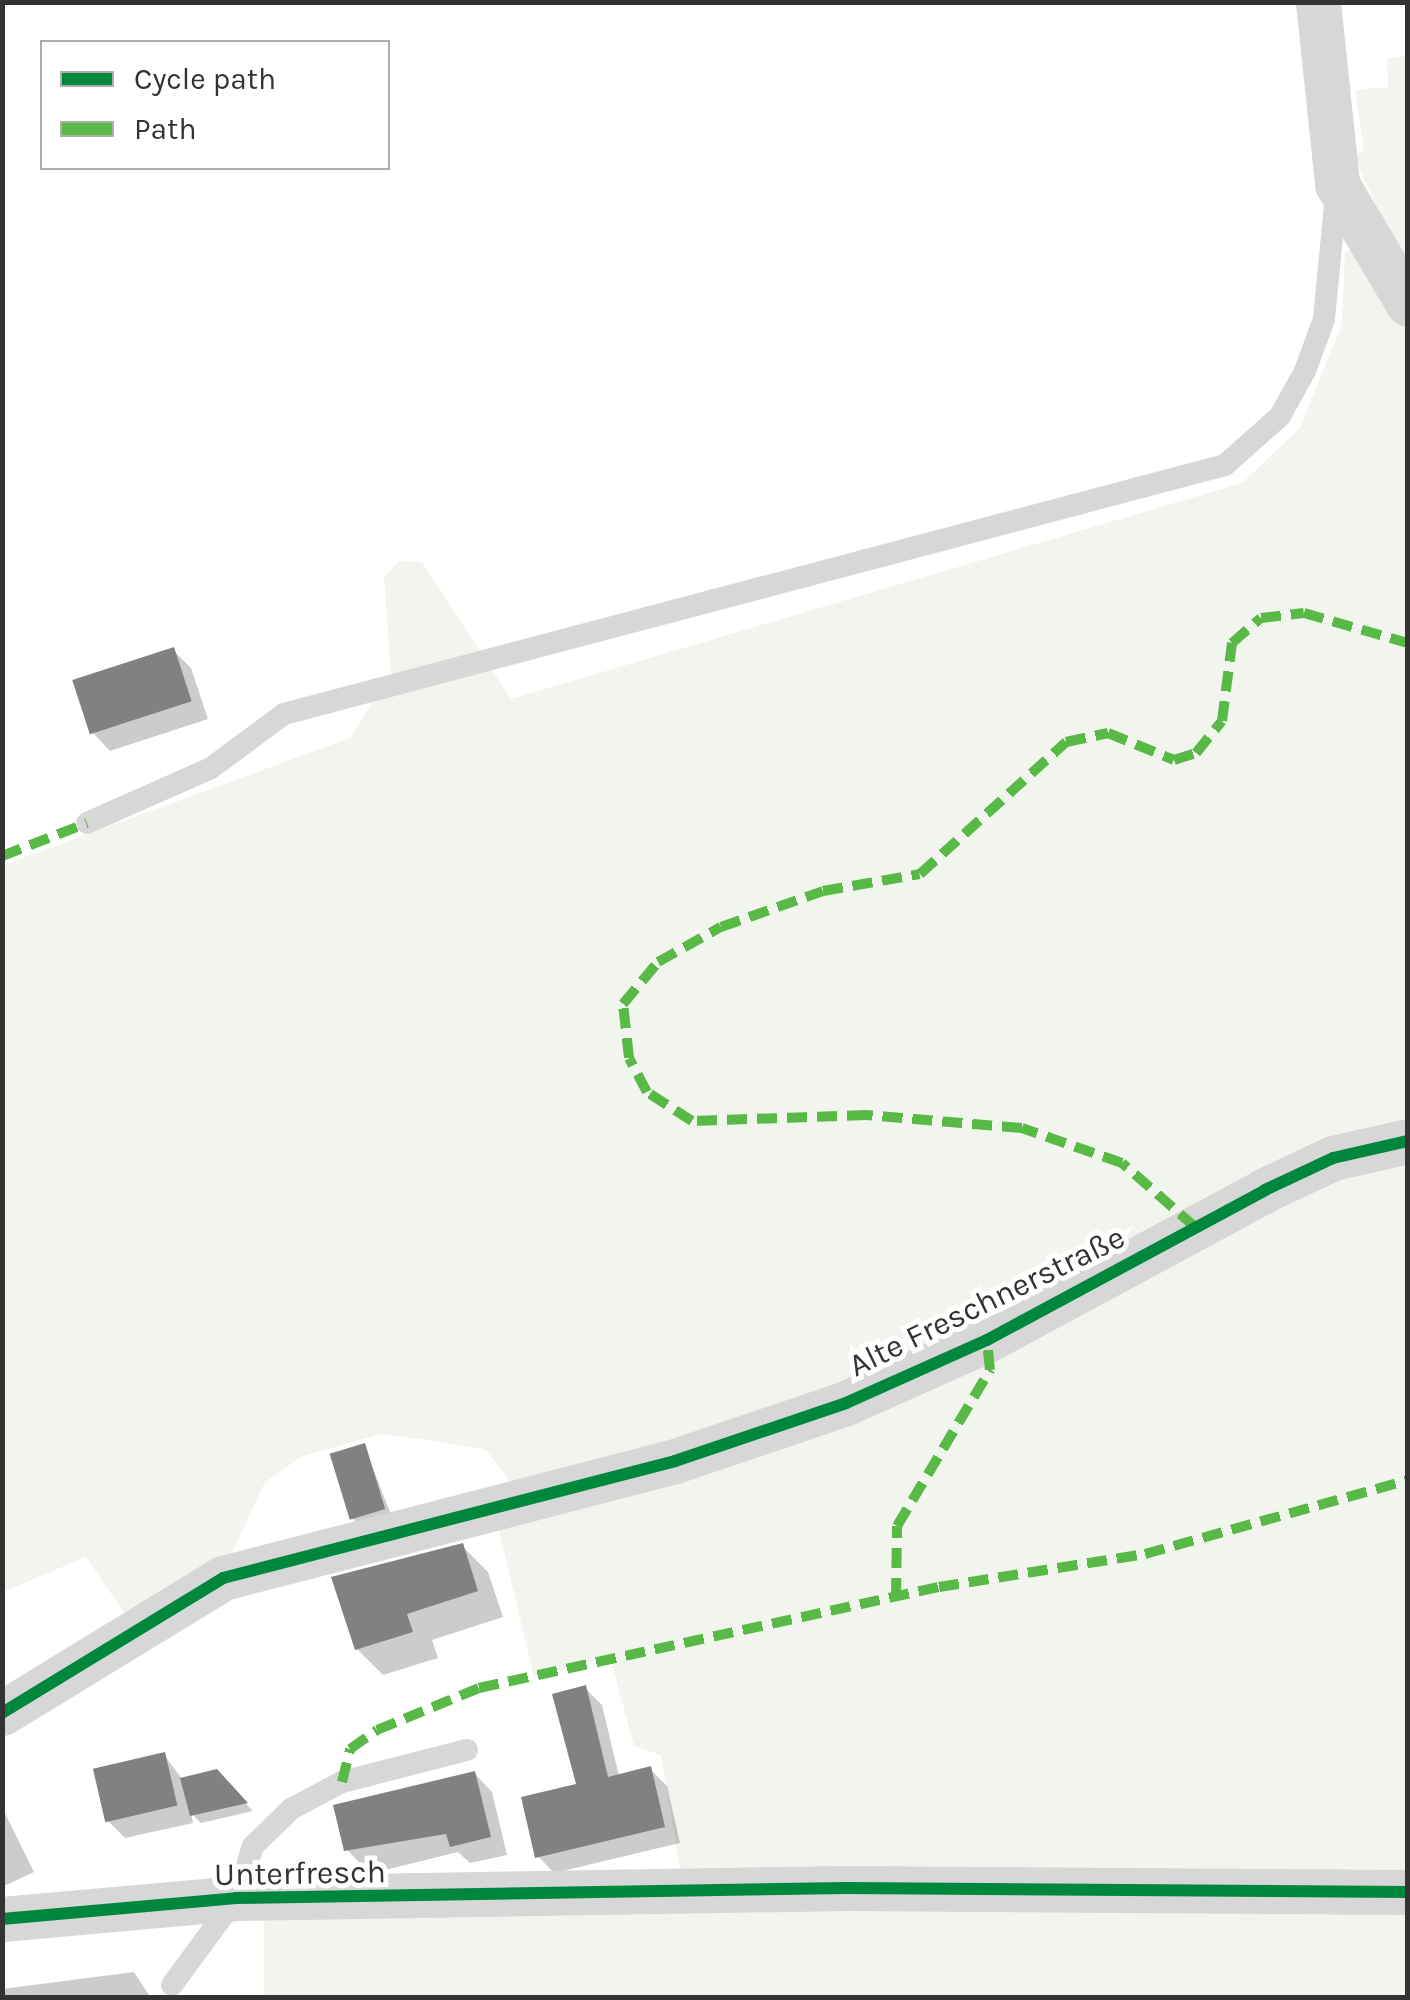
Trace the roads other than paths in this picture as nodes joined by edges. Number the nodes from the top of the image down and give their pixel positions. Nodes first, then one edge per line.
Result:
1 (1318, 2) edge
2 (1337, 184) junction
3 (1408, 304) edge
4 (87, 823) dead end
5 (1408, 1141) edge
6 (2, 1714) edge
7 (467, 1750) dead end
8 (1408, 1892) edge
9 (236, 1898) junction
10 (2, 1919) edge
11 (172, 1985) dead end

1 - 2 street
2 - 3 street
2 - 4 lane
5 - 6 street, Alte Freschnerstraße
7 - 9 lane
8 - 9 street, Unterfresch
9 - 10 street, Unterfresch
9 - 11 lane

